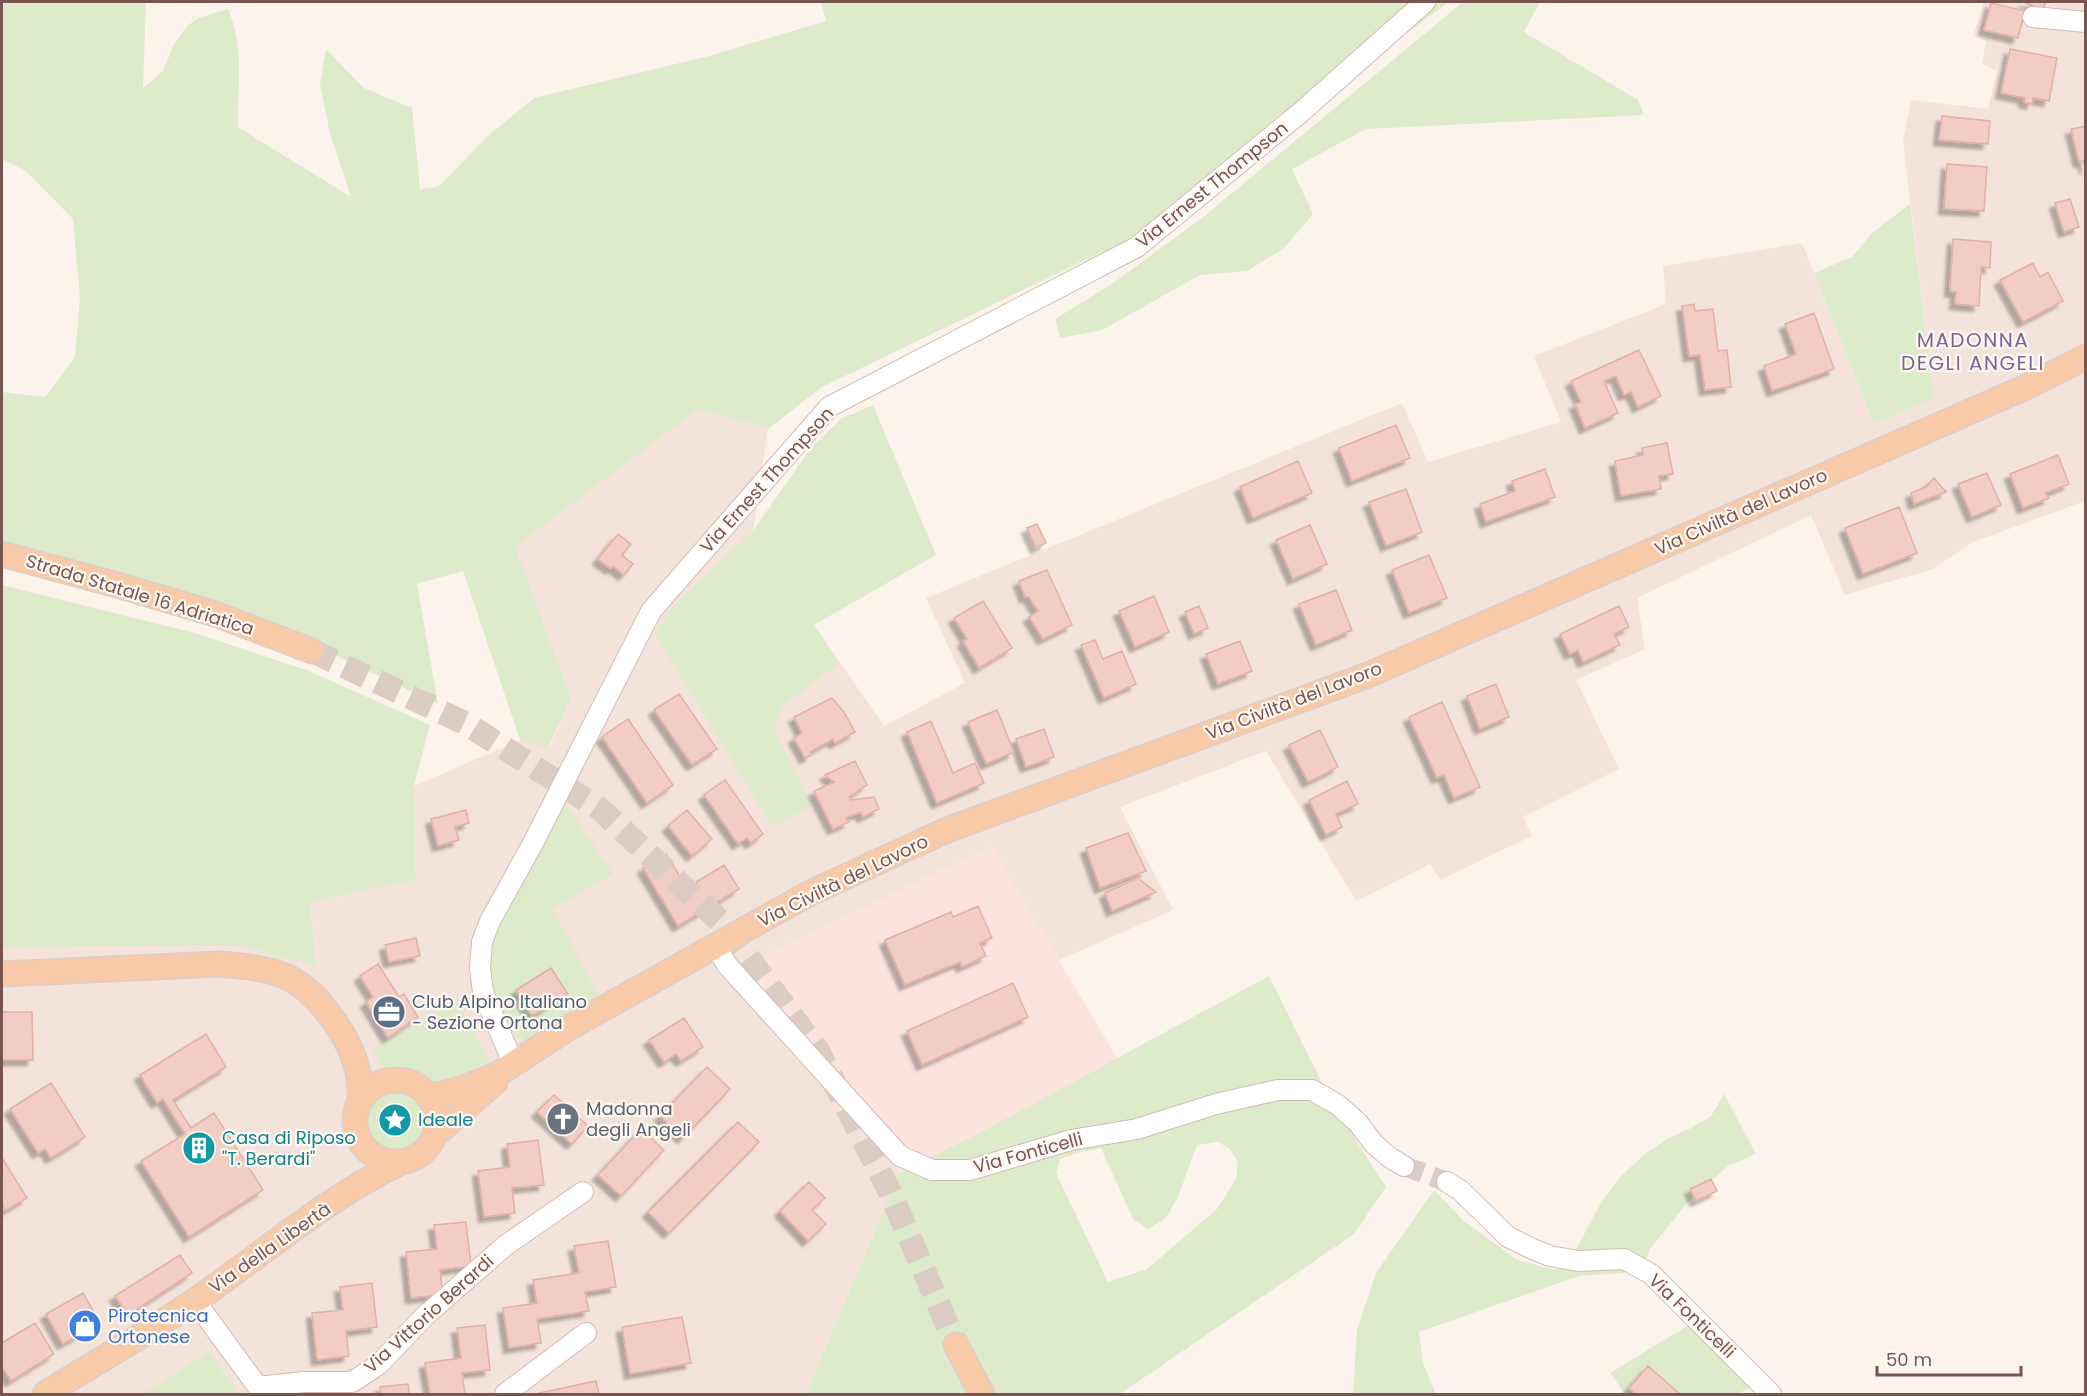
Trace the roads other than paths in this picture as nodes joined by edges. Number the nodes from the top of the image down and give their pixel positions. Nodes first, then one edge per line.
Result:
1 (1425, 2) edge
2 (2033, 17) dead end
3 (2085, 22) edge
4 (2085, 357) edge
5 (4, 556) edge
6 (312, 651) tunnel mouth
7 (716, 945) junction
8 (2, 974) edge
9 (341, 1034) junction
10 (514, 1065) junction
11 (394, 1080) junction
12 (429, 1097) junction
13 (361, 1100) junction
14 (434, 1136) junction
15 (365, 1148) junction
16 (404, 1161) junction
17 (1404, 1166) tunnel mouth
18 (1447, 1182) tunnel mouth
19 (583, 1192) dead end
20 (342, 1196) junction
21 (195, 1301) junction
22 (586, 1333) dead end
23 (956, 1345) tunnel mouth
24 (260, 1391) edge
25 (45, 1395) edge
26 (505, 1395) edge
27 (982, 1395) edge
28 (1771, 1395) edge

1 - 10 street, Via Ernest Thompson
2 - 3 street
4 - 7 main road, Via Civiltà del Lavoro
5 - 6 main road, Strada Statale 16 Adriatica
7 - 10 main road, Via Civiltà del Lavoro
7 - 17 street, Via Fonticelli
8 - 9 main road
9 - 11 main road
9 - 13 main road
10 - 12 main road, Via Civiltà del Lavoro
10 - 14 main road, Via Civiltà del Lavoro
11 - 12 main road
11 - 13 main road
12 - 14 main road
13 - 15 main road
14 - 16 main road
15 - 16 main road
15 - 20 main road, Via della Libertà
16 - 20 main road, Via della Libertà
18 - 28 street, Via Fonticelli
19 - 24 street, Via Vittorio Berardi
20 - 21 main road, Via della Libertà
21 - 24 street, Via Vittorio Berardi
21 - 25 main road, Via della Libertà
22 - 26 street
23 - 27 main road

